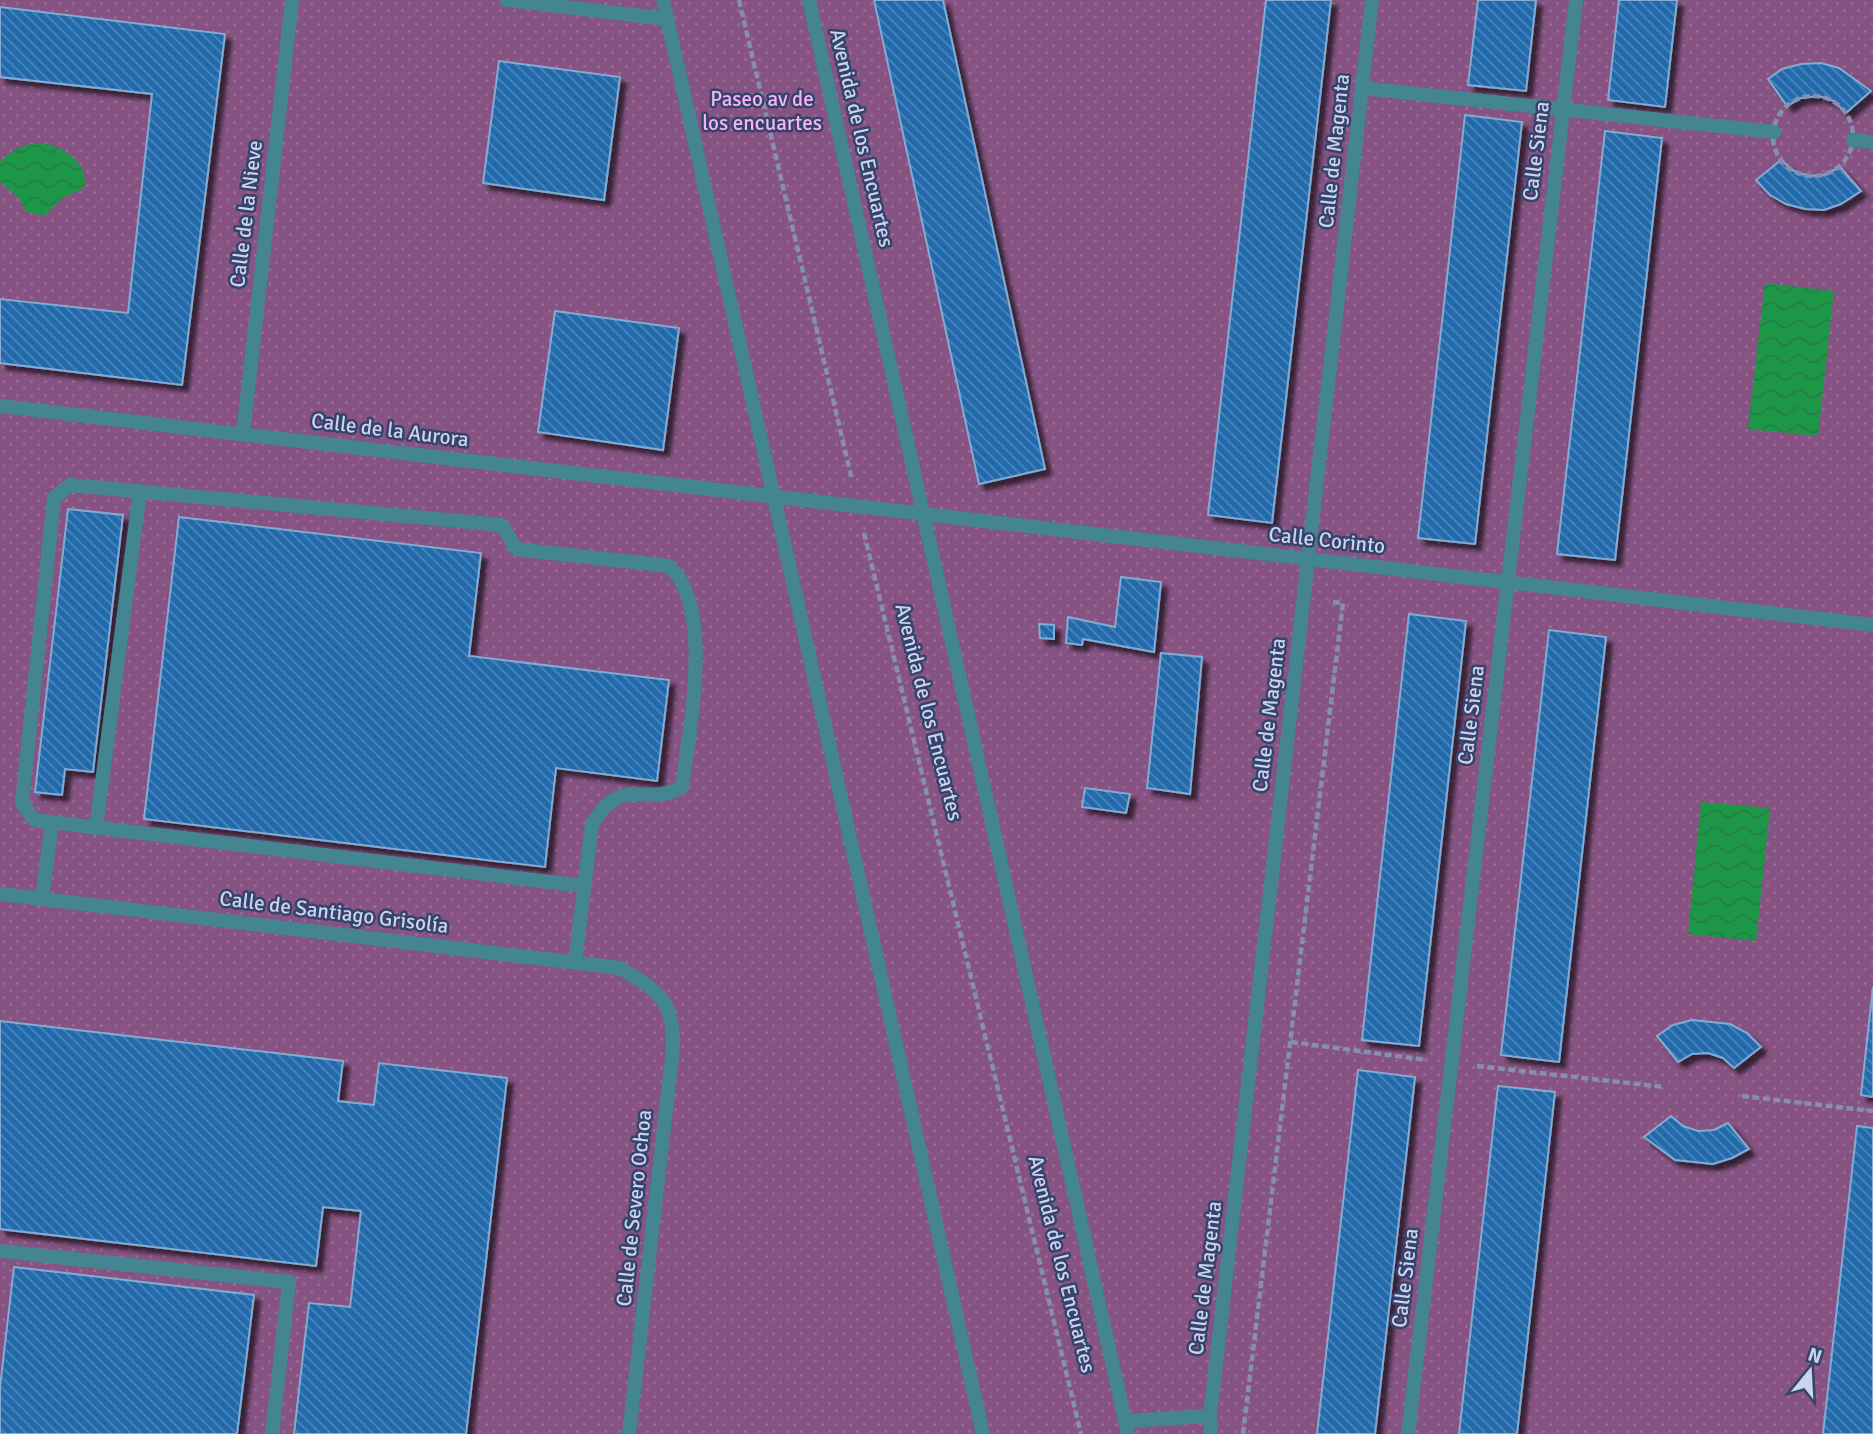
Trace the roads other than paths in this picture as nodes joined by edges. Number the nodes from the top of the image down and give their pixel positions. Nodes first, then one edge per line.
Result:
1 (292, 0) edge
2 (506, 0) edge
3 (663, 0) edge
4 (809, 0) edge
5 (1372, 0) edge
6 (1576, 0) edge
7 (568, 4) edge
8 (667, 19) junction
9 (1362, 89) junction
10 (1562, 109) junction
11 (1774, 132) road end
12 (1853, 140) road end
13 (1873, 142) edge
14 (0, 406) edge
15 (243, 434) junction
16 (140, 491) junction
17 (775, 497) junction
18 (926, 514) junction
19 (1308, 560) junction
20 (1507, 582) junction
21 (1873, 625) edge
22 (52, 823) junction
23 (96, 828) junction
24 (583, 886) junction
25 (0, 894) edge
26 (42, 899) junction
27 (575, 962) junction
28 (657, 990) joint
29 (0, 1251) edge
30 (1210, 1416) junction
31 (1127, 1427) edge
32 (272, 1434) edge
33 (629, 1434) edge
34 (983, 1434) edge
35 (1211, 1434) edge
36 (1408, 1434) edge

1 - 15 street, Calle de la Nieve
2 - 7 street
3 - 8 street
4 - 18 street, Avenida de los Encuartes
5 - 9 street, Calle de Magenta
6 - 10 street, Calle Siena
7 - 8 street
8 - 17 street
9 - 10 street
9 - 19 street, Calle de Magenta
10 - 11 street
10 - 20 street, Calle Siena
12 - 13 street
14 - 15 street, Calle de la Aurora
15 - 17 street, Calle de la Aurora
16 - 22 street
16 - 23 street
16 - 24 street
17 - 18 street, Calle Corinto
17 - 34 street
18 - 19 street, Calle Corinto
18 - 31 street, Avenida de los Encuartes
19 - 20 street, Calle Corinto
19 - 30 street, Calle de Magenta
20 - 21 street, Calle Corinto
20 - 36 street, Calle Siena
22 - 23 street
22 - 26 street
23 - 24 street
24 - 27 street
25 - 26 street, Calle de Santiago Grisolía
26 - 27 street, Calle de Santiago Grisolía
27 - 28 street, Calle de Santiago Grisolía
28 - 33 street, Calle de Severo Ochoa
29 - 32 street
30 - 31 street
30 - 35 street, Calle de Magenta

